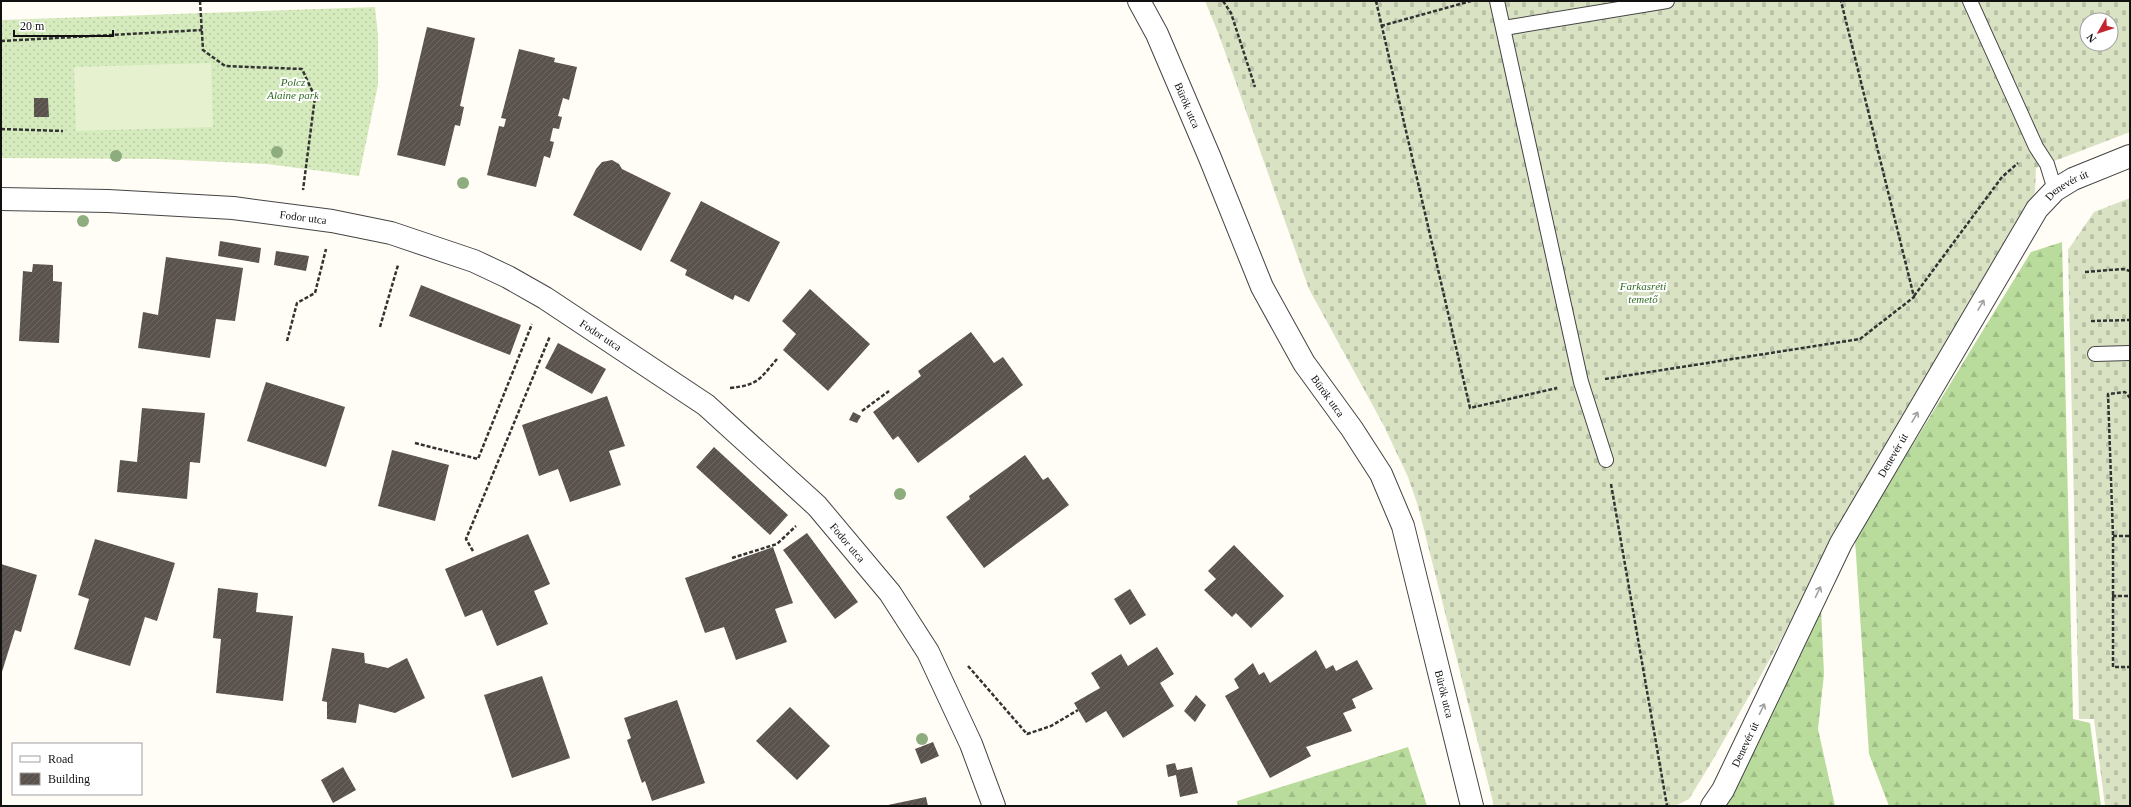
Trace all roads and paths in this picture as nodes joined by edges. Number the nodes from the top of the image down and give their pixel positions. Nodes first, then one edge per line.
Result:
1 (200, 1) edge
2 (1139, 1) edge
3 (1223, 1) edge
4 (1376, 1) edge
5 (1471, 1) edge
6 (1497, 1) edge
7 (1667, 1) edge
8 (1842, 1) edge
9 (1970, 1) edge
10 (1381, 26) junction
11 (1504, 28) junction
12 (202, 30) junction
13 (1, 42) edge
14 (1255, 88) dead end
15 (1, 129) edge
16 (63, 131) dead end
17 (2036, 147) junction
18 (2130, 156) edge
19 (2055, 190) junction
20 (1, 199) edge
21 (300, 216) junction
22 (332, 221) junction
23 (405, 237) junction
24 (2130, 271) edge
25 (2085, 272) dead end
26 (1914, 297) junction
27 (564, 311) junction
28 (2130, 320) edge
29 (2091, 321) dead end
30 (380, 327) dead end
31 (529, 328) dead end
32 (287, 341) dead end
33 (2130, 353) edge
34 (2095, 354) dead end
35 (777, 359) dead end
36 (1581, 382) junction
37 (889, 391) dead end
38 (2125, 392) junction
39 (2130, 392) edge
40 (696, 398) junction
41 (2130, 398) edge
42 (862, 411) dead end
43 (415, 443) dead end
44 (1606, 460) joint
45 (817, 506) junction
46 (2113, 536) junction
47 (2130, 536) edge
48 (473, 551) dead end
49 (732, 558) dead end
50 (2112, 596) junction
51 (2130, 596) edge
52 (964, 661) dead end
53 (2130, 667) edge
54 (1078, 710) dead end
55 (994, 806) edge
56 (1472, 806) edge
57 (1667, 806) edge
58 (1712, 806) edge

1 - 12 path
2 - 56 street, Bürök utca
3 - 14 path
4 - 10 path
5 - 10 path
6 - 11 lane
7 - 11 lane
8 - 26 path
9 - 17 lane
10 - 36 path
11 - 36 lane
12 - 13 path
12 - 21 path
15 - 16 path
17 - 19 lane
17 - 26 path
18 - 19 street, Denevér út
58 -> 19 street, Denevér út
20 - 21 street, Fodor utca
21 - 22 street, Fodor utca
22 - 23 street, Fodor utca
22 - 32 path
23 - 27 street, Fodor utca
23 - 30 path
24 - 25 path
26 - 36 path
27 - 40 street, Fodor utca
27 - 48 path
28 - 29 path
31 - 43 path
33 - 34 lane
35 - 40 path
36 - 44 lane
37 - 42 path
38 - 39 path
38 - 41 path
38 - 46 path
40 - 45 street, Fodor utca
44 - 57 path
45 - 49 path
45 - 55 street, Fodor utca
46 - 47 path
46 - 50 path
50 - 51 path
50 - 53 path
52 - 54 path

